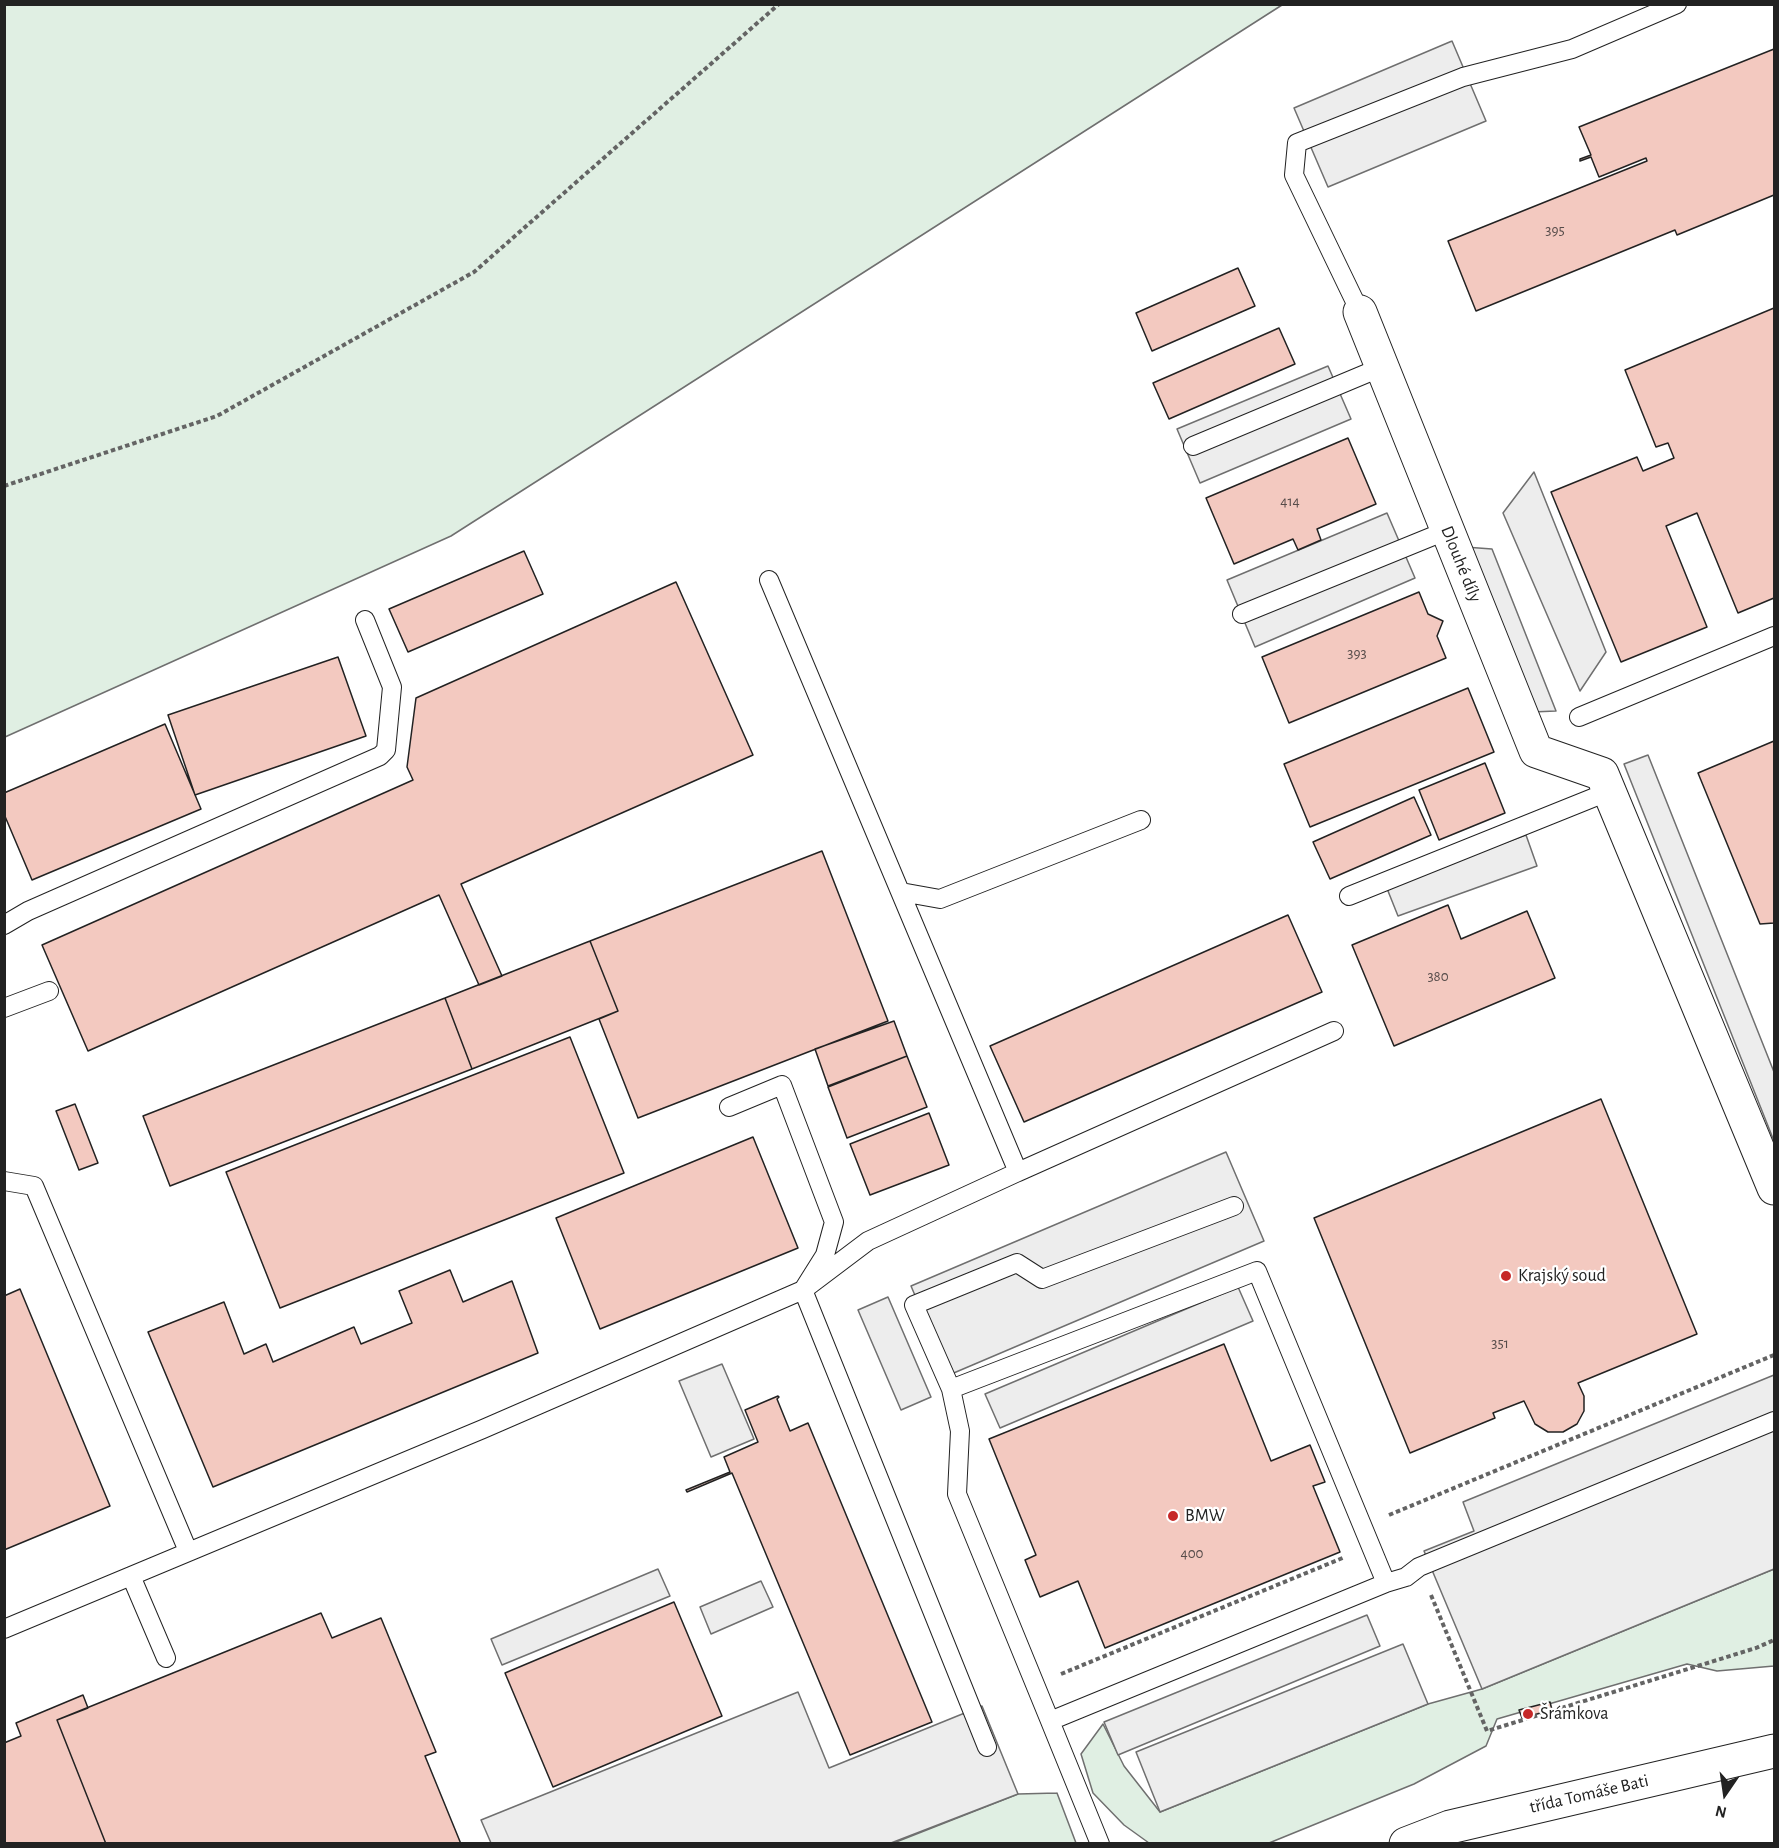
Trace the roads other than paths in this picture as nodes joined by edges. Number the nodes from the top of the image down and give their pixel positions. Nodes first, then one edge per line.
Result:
1 (1677, 4) edge
2 (1360, 312) joint
3 (1382, 367) junction
4 (1193, 446) dead end
5 (1448, 530) junction
6 (769, 580) dead end
7 (1242, 614) dead end
8 (365, 620) dead end
9 (1774, 636) edge
10 (1579, 717) dead end
11 (1606, 782) junction
12 (1141, 820) dead end
13 (901, 892) junction
14 (1349, 896) dead end
15 (4, 925) edge
16 (49, 991) dead end
17 (4, 1008) edge
18 (1334, 1031) dead end
19 (729, 1107) dead end
20 (1018, 1172) junction
21 (4, 1181) edge
22 (1774, 1188) edge
23 (1234, 1206) dead end
24 (803, 1290) junction
25 (951, 1389) junction
26 (1774, 1421) edge
27 (188, 1551) junction
28 (131, 1576) junction
29 (1386, 1583) junction
30 (4, 1629) edge
31 (166, 1658) dead end
32 (1050, 1721) junction
33 (987, 1747) dead end
34 (1774, 1751) edge
35 (1100, 1844) edge
36 (1406, 1844) edge

1 - 2 lane
2 - 3 street, Dlouhé díly
3 - 4 lane
3 - 5 street, Dlouhé díly
5 - 7 lane
5 - 11 street, Dlouhé díly
6 - 13 lane
8 - 15 lane
9 - 10 lane
11 - 14 lane
11 - 22 street
12 - 13 lane
13 - 20 lane
16 - 17 lane
18 - 20 lane
19 - 24 lane
20 - 24 lane
21 - 27 lane
23 - 25 lane
24 - 27 lane
24 - 33 lane
25 - 29 lane
25 - 32 lane
26 - 29 lane
27 - 28 lane
28 - 30 lane
28 - 31 lane
29 - 32 lane
32 - 35 lane
34 - 36 street, třída Tomáše Bati

